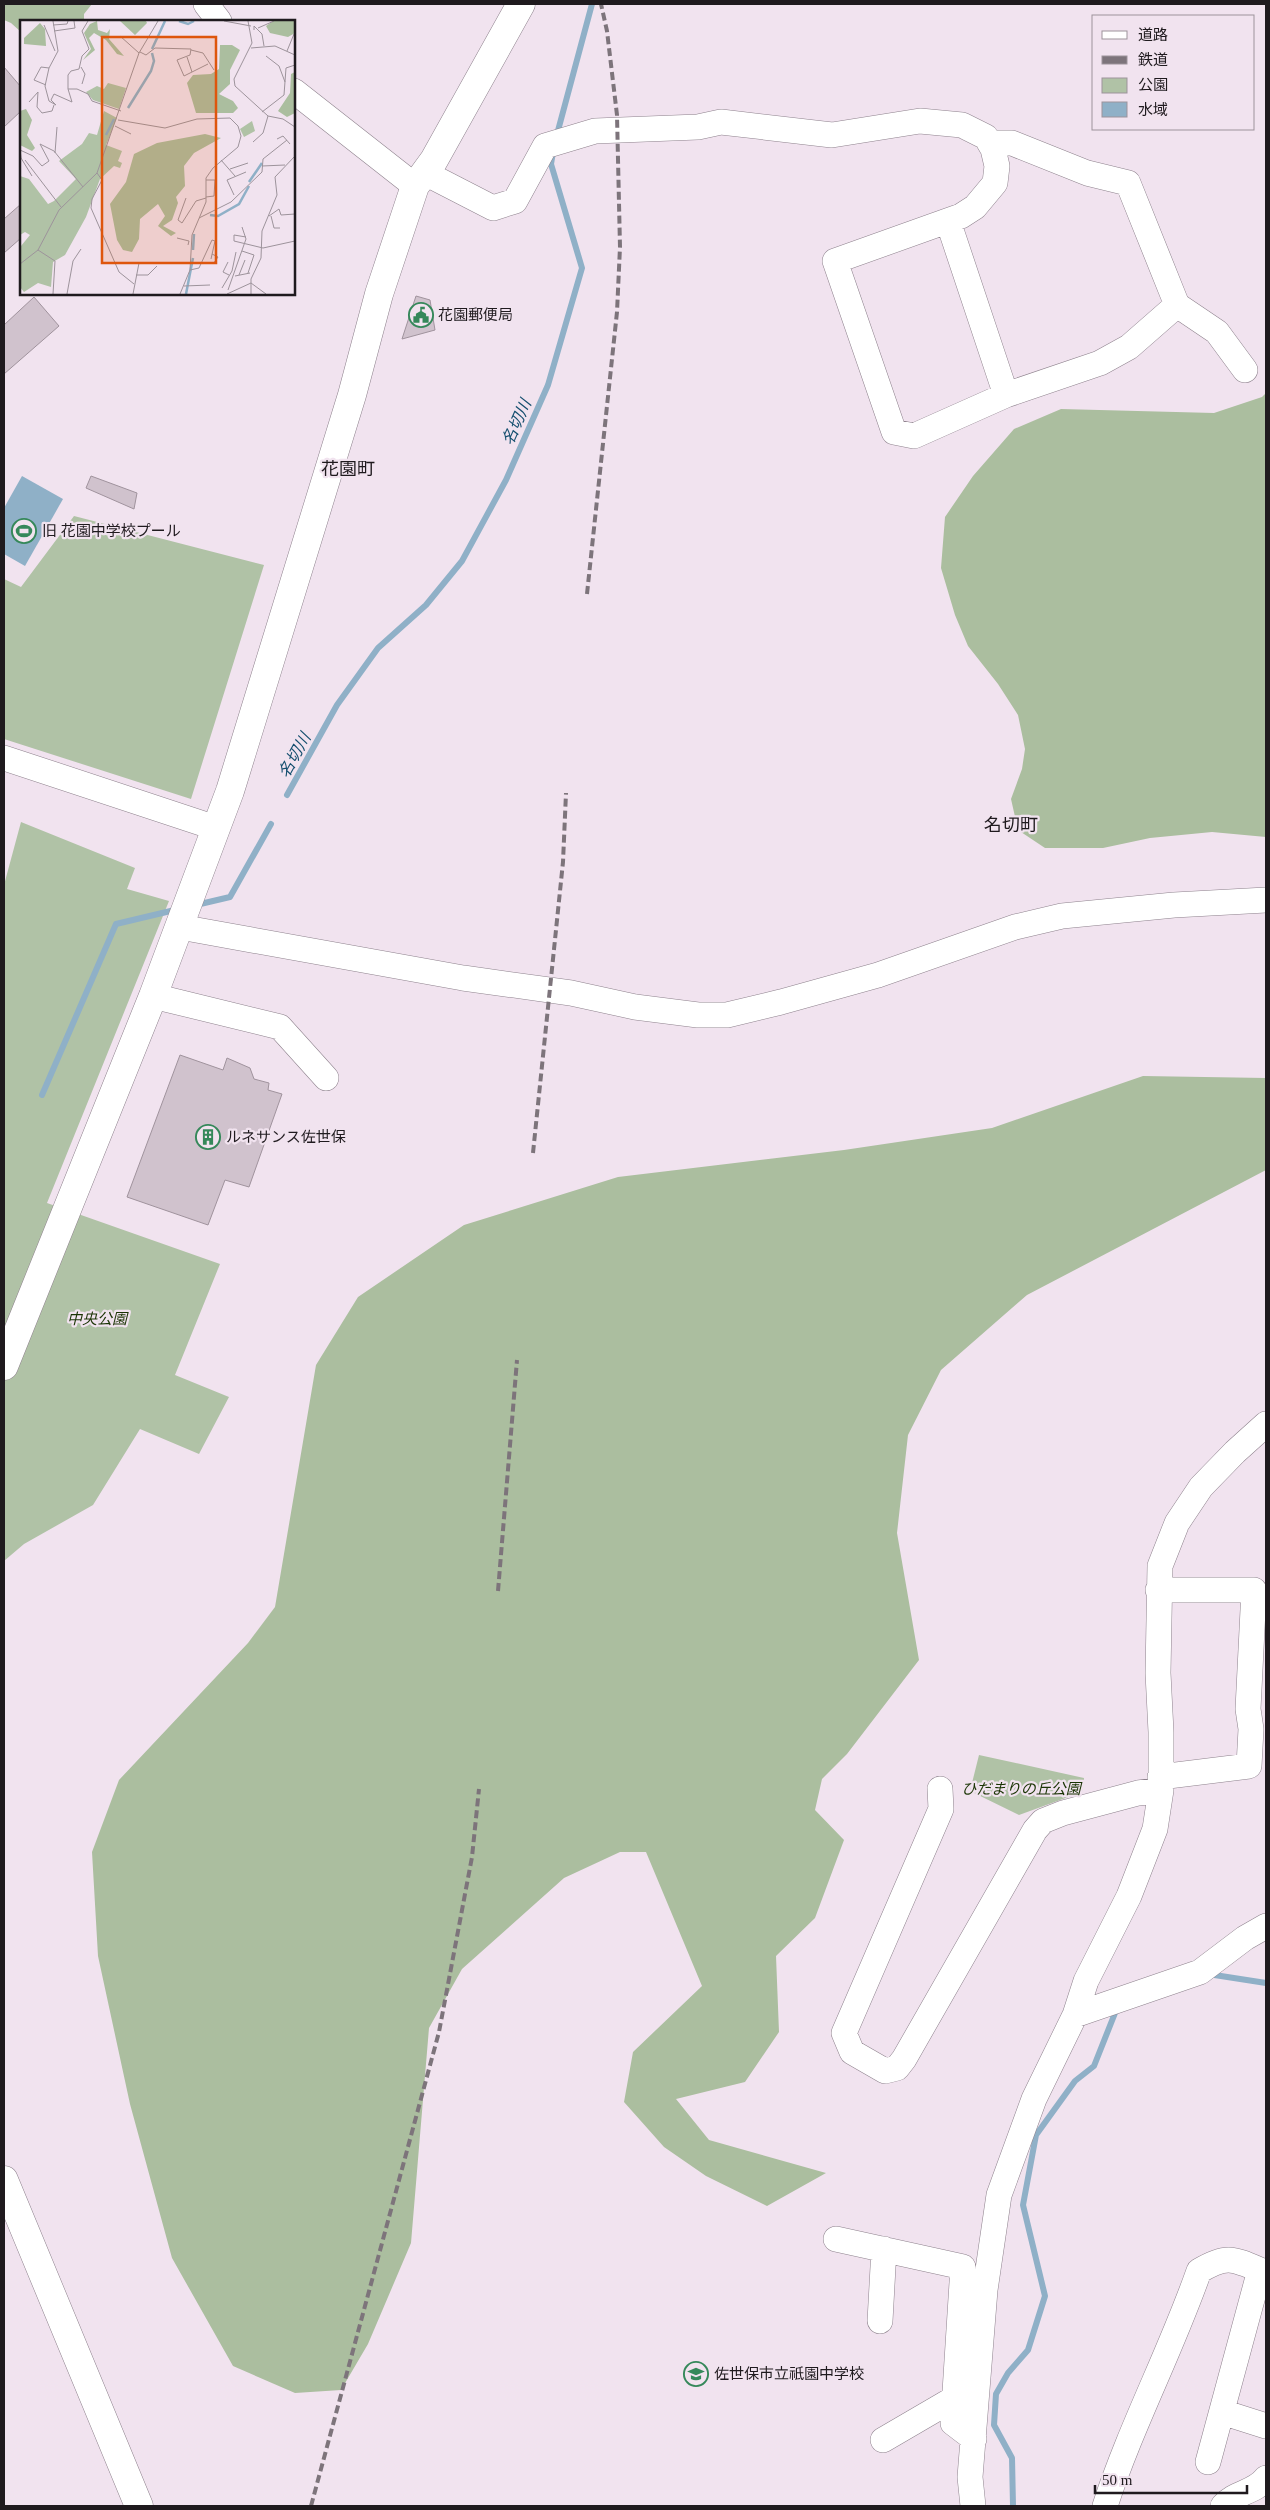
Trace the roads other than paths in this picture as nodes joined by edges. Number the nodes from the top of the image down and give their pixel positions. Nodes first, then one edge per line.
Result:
1 (206, 4) edge
2 (521, 4) edge
3 (218, 20) edge
4 (295, 92) edge
5 (990, 143) junction
6 (420, 180) junction
7 (948, 221) junction
8 (1178, 305) junction
9 (1245, 370) dead end
10 (1006, 394) junction
11 (4, 758) edge
12 (216, 828) junction
13 (1266, 900) edge
14 (180, 924) junction
15 (153, 996) junction
16 (326, 1078) dead end
17 (4, 1366) edge
18 (1266, 1424) edge
19 (1158, 1590) junction
20 (1161, 1783) junction
21 (940, 1789) dead end
22 (1266, 1926) edge
23 (1075, 2015) junction
24 (4, 2180) edge
25 (836, 2239) dead end
26 (884, 2249) junction
27 (880, 2321) dead end
28 (955, 2398) junction
29 (1222, 2412) junction
30 (1266, 2426) edge
31 (974, 2438) junction
32 (883, 2440) dead end
33 (1208, 2462) dead end
34 (1266, 2478) edge
35 (140, 2506) edge
36 (973, 2506) edge
37 (1105, 2506) edge
38 (1223, 2506) edge

1 - 3 street
2 - 6 street
4 - 6 street
5 - 6 street
5 - 7 street
5 - 8 street
6 - 12 street
7 - 10 street
7 - 10 street
8 - 9 street
8 - 10 street
11 - 12 street
12 - 14 street
13 - 14 street
14 - 15 street
15 - 16 street
15 - 17 street
18 - 19 street
19 - 20 street
19 - 20 street
20 - 21 street
20 - 23 street
22 - 23 street
23 - 31 street
24 - 35 street
25 - 26 street
26 - 27 street
26 - 28 street
28 - 31 street
28 - 32 street
29 - 30 street
29 - 33 street
29 - 37 street
31 - 36 street
34 - 38 street

